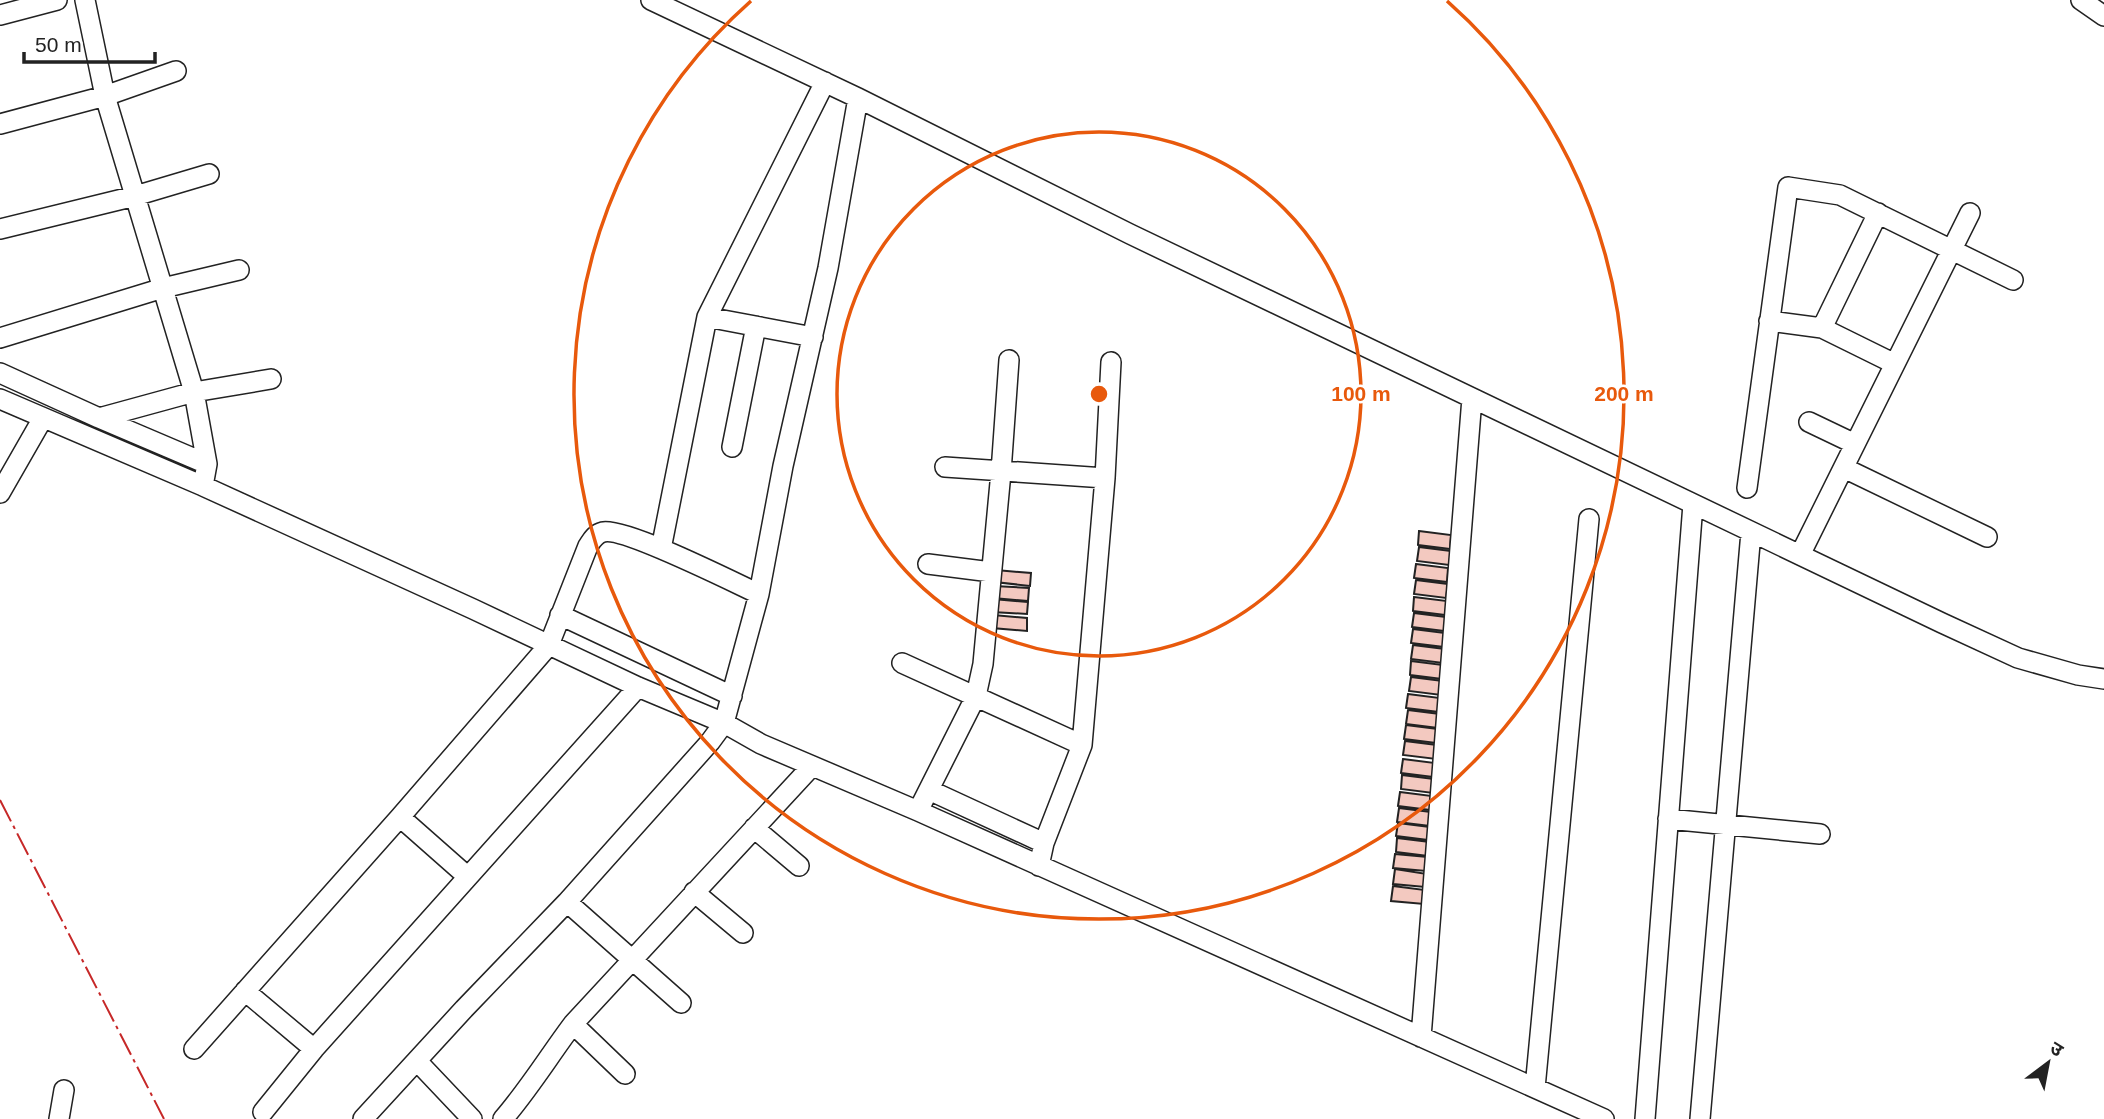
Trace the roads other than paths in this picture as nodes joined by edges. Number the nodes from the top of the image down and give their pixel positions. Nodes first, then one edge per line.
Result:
1 (57, 0) edge
2 (85, 0) edge
3 (650, 0) edge
4 (2081, 0) edge
5 (0, 15) edge
6 (2104, 16) edge
7 (176, 71) dead end
8 (825, 82) junction
9 (105, 96) junction
10 (858, 98) junction
11 (0, 124) edge
12 (209, 174) dead end
13 (135, 196) junction
14 (1878, 213) junction
15 (1969, 213) dead end
16 (0, 229) edge
17 (1951, 250) junction
18 (239, 270) dead end
19 (2012, 280) dead end
20 (163, 288) junction
21 (707, 317) junction
22 (1769, 321) junction
23 (756, 326) junction
24 (1822, 328) junction
25 (813, 337) junction
26 (0, 338) edge
27 (1009, 360) dead end
28 (1111, 362) dead end
29 (1895, 365) junction
30 (0, 373) edge
31 (271, 379) dead end
32 (194, 392) junction
33 (1472, 398) junction
34 (0, 399) edge
35 (43, 418) junction
36 (99, 418) junction
37 (1809, 422) dead end
38 (1856, 444) junction
39 (732, 447) dead end
40 (207, 464) junction
41 (945, 467) dead end
42 (1844, 468) junction
43 (1001, 472) junction
44 (1105, 478) junction
45 (203, 486) junction
46 (1747, 488) dead end
47 (0, 493) edge
48 (1693, 504) junction
49 (1589, 519) dead end
50 (1751, 532) junction
51 (1987, 537) dead end
52 (661, 549) junction
53 (1800, 555) junction
54 (928, 564) dead end
55 (991, 572) junction
56 (759, 594) junction
57 (560, 615) junction
58 (549, 645) junction
59 (902, 663) dead end
60 (2104, 679) edge
61 (638, 687) junction
62 (732, 696) junction
63 (976, 696) junction
64 (724, 723) junction
65 (1082, 745) junction
66 (812, 766) junction
67 (929, 790) junction
68 (918, 811) junction
69 (400, 817) junction
70 (1668, 819) junction
71 (1726, 824) junction
72 (754, 828) junction
73 (1820, 834) dead end
74 (1044, 843) junction
75 (799, 866) dead end
76 (1039, 866) junction
77 (468, 877) junction
78 (694, 892) junction
79 (567, 902) junction
80 (743, 933) dead end
81 (632, 958) junction
82 (245, 991) junction
83 (681, 1003) dead end
84 (573, 1024) junction
85 (1421, 1037) junction
86 (194, 1049) dead end
87 (314, 1049) junction
88 (417, 1061) junction
89 (625, 1074) dead end
90 (1535, 1088) junction
91 (64, 1090) dead end
92 (263, 1112) dead end
93 (59, 1119) edge
94 (363, 1119) edge
95 (472, 1119) edge
96 (503, 1119) edge
97 (1604, 1119) edge
98 (1645, 1119) edge
99 (1700, 1119) edge

1 - 5 street
2 - 9 street
3 - 8 street
4 - 6 street
7 - 9 street
8 - 10 street
8 - 21 street
9 - 11 street
9 - 13 street
10 - 25 street
10 - 33 street
12 - 13 street
13 - 16 street
13 - 20 street
14 - 17 street
14 - 22 street
14 - 24 street
15 - 17 street
17 - 19 street
17 - 29 street
18 - 20 street
20 - 26 street
20 - 32 street
21 - 23 street
21 - 52 street
22 - 24 street
22 - 46 street
23 - 25 street
23 - 39 street
24 - 29 street
25 - 56 street
27 - 43 street
28 - 44 street
29 - 38 street
30 - 36 street
31 - 32 street
32 - 36 street
32 - 40 street
33 - 48 street
33 - 85 street
34 - 35 street
35 - 45 street
35 - 47 street
36 - 40 street
37 - 38 street
38 - 42 street
40 - 45 street
41 - 43 street
42 - 51 street
42 - 53 street
43 - 44 street
43 - 55 street
44 - 65 street
45 - 58 street
48 - 50 street
48 - 70 street
49 - 90 street
50 - 53 street
50 - 71 street
52 - 56 street
52 - 57 street
53 - 60 street
54 - 55 street
55 - 63 street
56 - 62 street
57 - 58 street
57 - 62 street
58 - 61 street
58 - 69 street
59 - 63 street
61 - 64 street
61 - 77 street
62 - 64 street
63 - 65 street
63 - 67 street
64 - 66 street
64 - 79 street
65 - 74 street
66 - 68 street
66 - 72 street
67 - 68 street
67 - 74 street
68 - 76 street
69 - 77 street
69 - 82 street
70 - 71 street
70 - 98 street
71 - 73 street
71 - 99 street
72 - 75 street
72 - 78 street
74 - 76 street
76 - 85 street
77 - 87 street
78 - 80 street
78 - 81 street
79 - 81 street
79 - 88 street
81 - 83 street
81 - 84 street
82 - 86 street
82 - 87 street
84 - 89 street
84 - 96 street
85 - 90 street
87 - 92 street
88 - 94 street
88 - 95 street
90 - 97 street
91 - 93 street

